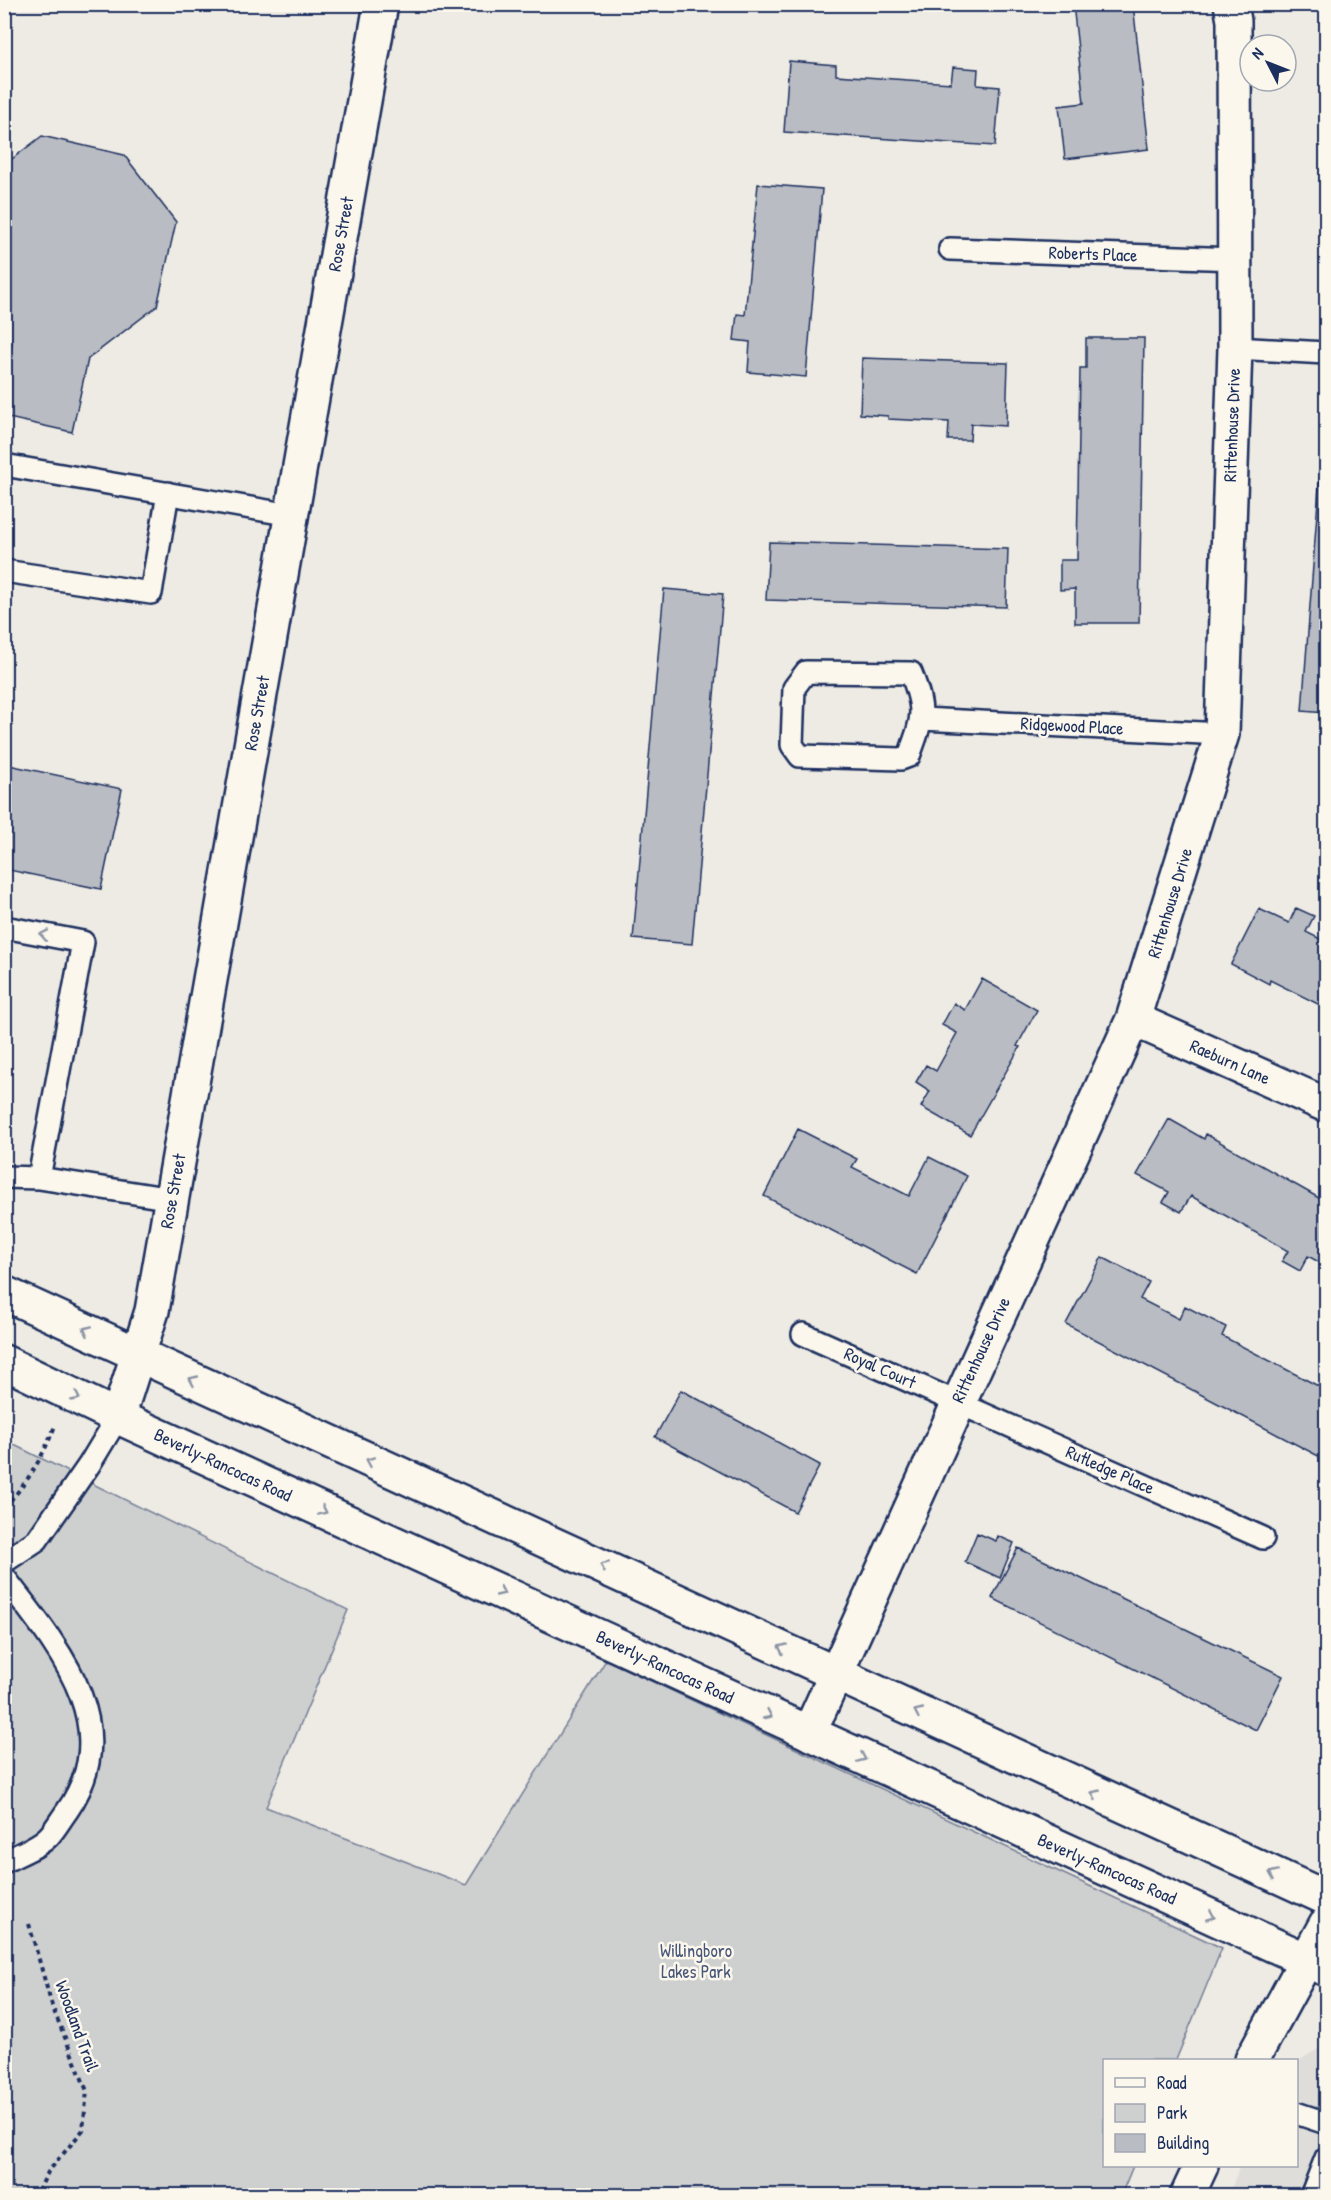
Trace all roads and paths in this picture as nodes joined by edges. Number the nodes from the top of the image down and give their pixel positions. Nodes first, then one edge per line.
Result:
1 (381, 4) edge
2 (1231, 4) edge
3 (950, 249) dead end
4 (1236, 259) junction
5 (1235, 348) junction
6 (1326, 354) edge
7 (4, 465) edge
8 (168, 493) junction
9 (291, 515) junction
10 (4, 571) edge
11 (922, 719) junction
12 (1222, 734) junction
13 (4, 927) edge
14 (1133, 1019) junction
15 (1326, 1105) edge
16 (4, 1177) edge
17 (39, 1178) junction
18 (171, 1199) junction
19 (4, 1293) edge
20 (803, 1334) dead end
21 (139, 1355) junction
22 (4, 1362) edge
23 (957, 1403) junction
24 (117, 1417) junction
25 (55, 1426) dead end
26 (4, 1507) edge
27 (1263, 1538) dead end
28 (4, 1562) edge
29 (4, 1577) edge
30 (835, 1672) junction
31 (809, 1733) junction
32 (4, 1862) edge
33 (1326, 1898) edge
34 (29, 1924) dead end
35 (1326, 1924) edge
36 (1316, 1964) edge
37 (1253, 2059) edge
38 (1298, 2114) edge
39 (1326, 2123) edge
40 (1326, 2158) edge
41 (1201, 2167) edge
42 (36, 2196) edge
43 (1187, 2196) edge
44 (1311, 2196) edge

1 - 9 street, Rose Street
2 - 4 street, Rittenhouse Drive
3 - 4 lane, Roberts Place
4 - 5 street, Rittenhouse Drive
5 - 6 lane
5 - 12 street, Rittenhouse Drive
7 - 8 lane
8 - 9 lane
8 - 10 lane
9 - 18 street, Rose Street
11 - 11 lane
11 - 12 lane, Ridgewood Place
12 - 14 street, Rittenhouse Drive
17 -> 13 lane
14 - 15 street, Raeburn Lane
14 - 23 street, Rittenhouse Drive
16 - 17 lane
17 - 18 lane
18 - 21 street, Rose Street
21 -> 19 street
20 - 23 lane, Royal Court
21 - 24 street, Rose Street
30 -> 21 street
22 -> 24 street, Beverly-Rancocas Road
23 - 27 lane, Rutledge Place
23 - 30 street, Rittenhouse Drive
24 - 28 lane
24 -> 31 street, Beverly-Rancocas Road
25 - 26 path
29 - 32 lane
30 - 31 street, Rittenhouse Drive
33 -> 30 street
31 -> 36 street, Beverly-Rancocas Road
34 - 42 path, Woodland Trail
35 - 36 street
36 - 37 street
38 - 39 lane
40 - 44 lane
41 - 43 street

